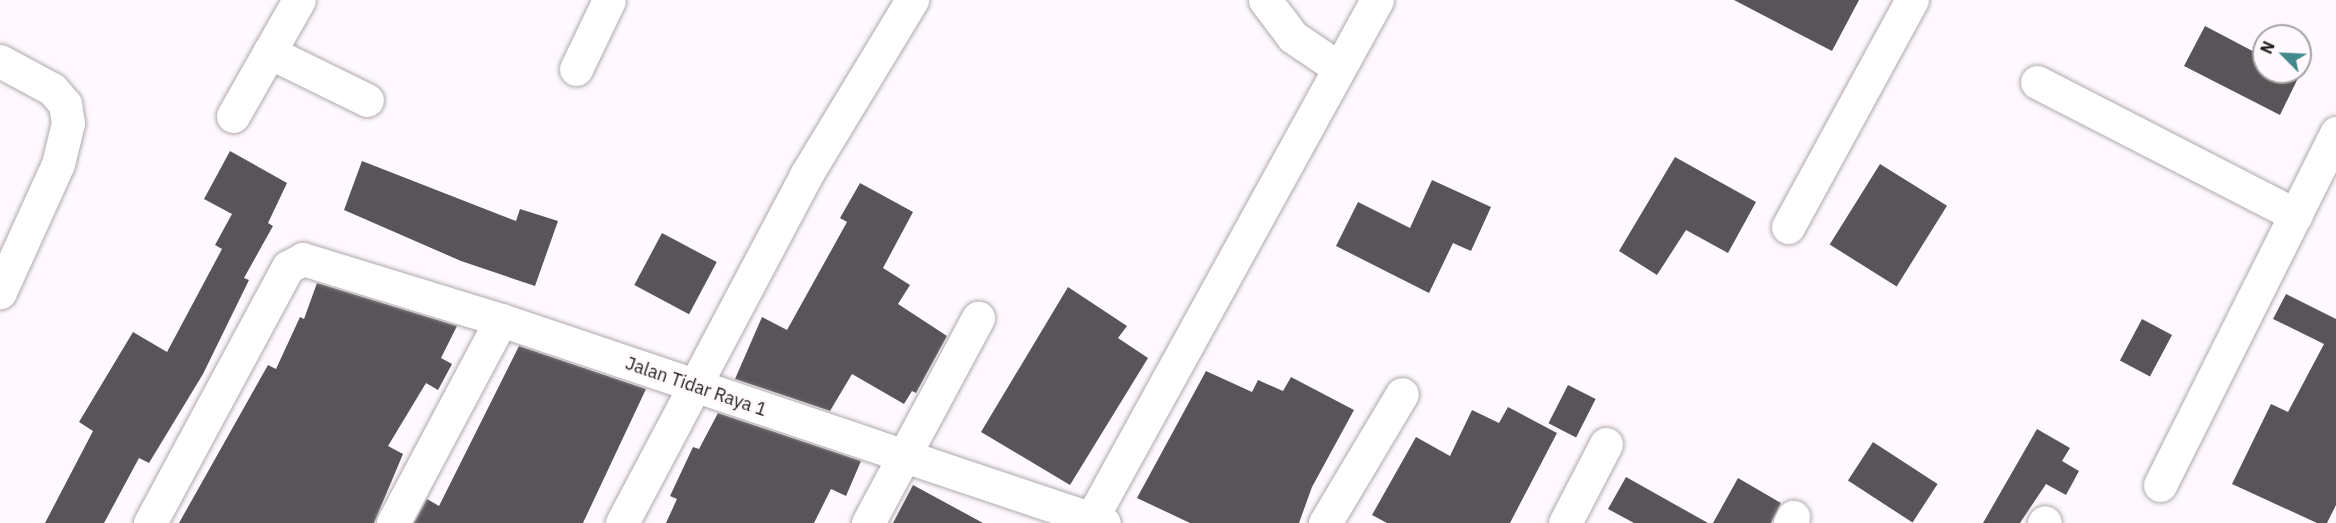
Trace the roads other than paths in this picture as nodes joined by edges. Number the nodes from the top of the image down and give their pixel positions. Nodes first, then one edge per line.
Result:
1 (609, 0) edge
2 (912, 0) edge
3 (1265, 0) edge
4 (1377, 0) edge
5 (1912, 0) edge
6 (287, 4) edge
7 (269, 52) junction
8 (0, 61) edge
9 (1340, 68) junction
10 (576, 69) dead end
11 (2037, 82) dead end
12 (368, 100) dead end
13 (233, 116) dead end
14 (2336, 133) edge
15 (2296, 215) junction
16 (1788, 227) dead end
17 (0, 291) edge
18 (978, 318) dead end
19 (501, 320) junction
20 (697, 389) junction
21 (1402, 394) dead end
22 (1606, 444) dead end
23 (906, 457) junction
24 (2160, 485) dead end
25 (1095, 522) edge
26 (150, 523) edge
27 (393, 523) edge
28 (622, 523) edge
29 (868, 523) edge
30 (1325, 523) edge
31 (1564, 523) edge

1 - 10 street
2 - 20 street
3 - 9 street
4 - 9 street
5 - 16 street
6 - 7 street
7 - 12 street
7 - 13 street
8 - 17 street
9 - 25 street
11 - 15 street
14 - 15 street
15 - 24 street
18 - 23 street
19 - 20 street, Jalan Tidar Raya 1
19 - 26 street, Jalan Tidar Raya 1
19 - 27 street
20 - 23 street, Jalan Tidar Raya 1
20 - 28 street
21 - 30 street
22 - 31 street
23 - 25 street, Jalan Tidar Raya 1
23 - 29 street

